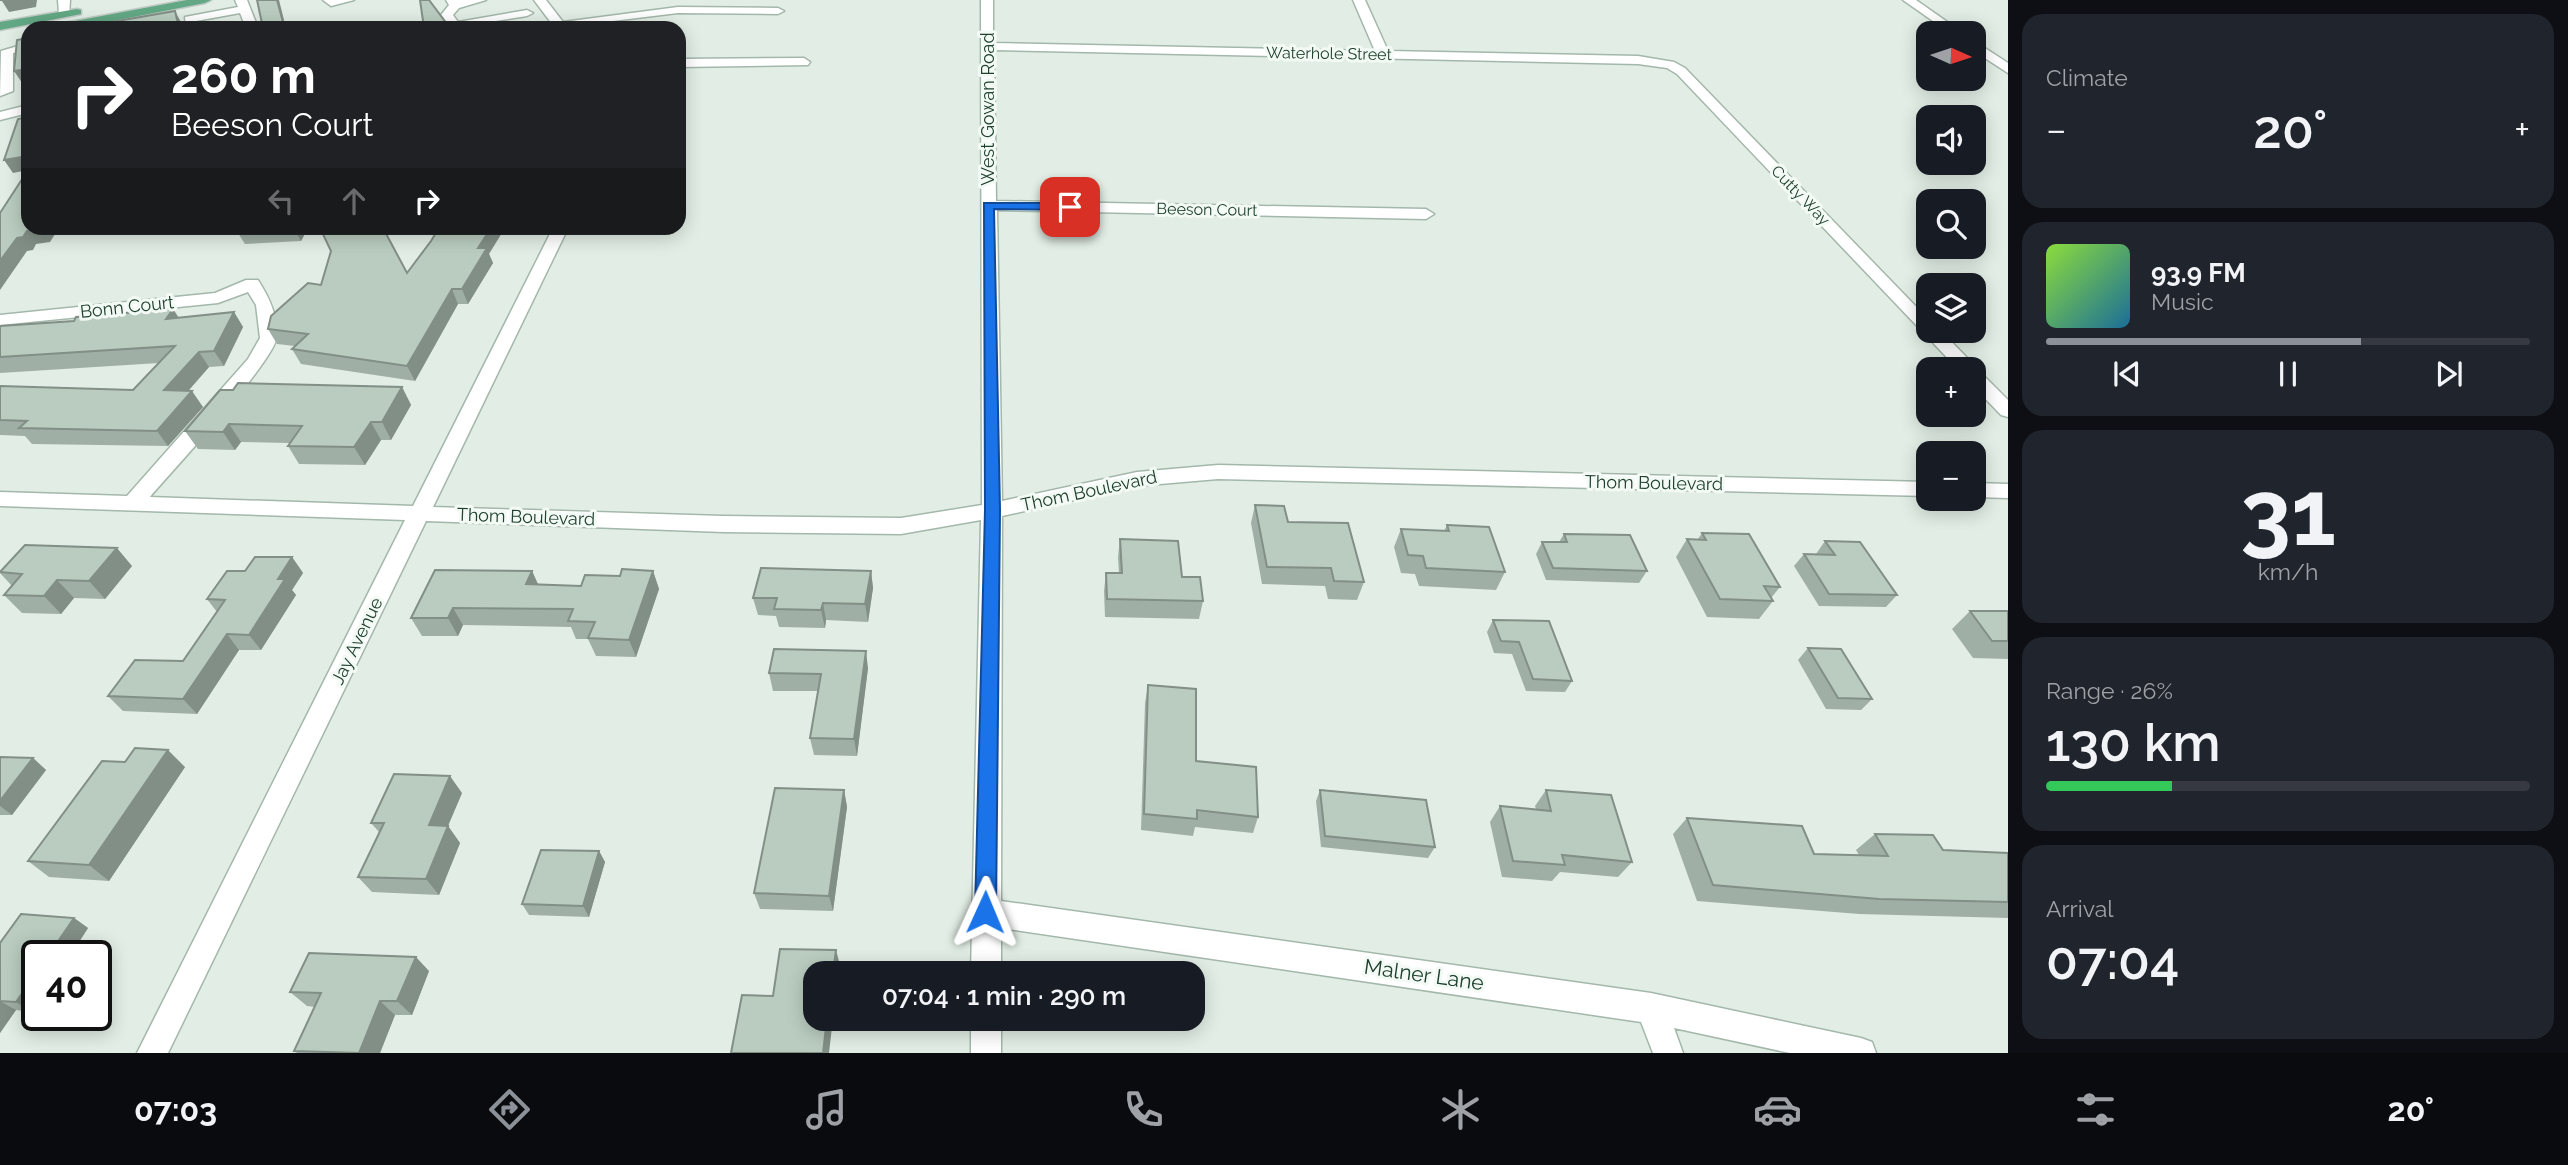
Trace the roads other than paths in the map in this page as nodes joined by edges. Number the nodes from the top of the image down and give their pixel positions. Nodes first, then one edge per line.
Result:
1 (64, 0) edge
2 (138, 0) edge
3 (205, 0) edge
4 (329, 0) edge
5 (348, 0) edge
6 (480, 0) edge
7 (540, 0) edge
8 (986, 0) edge
9 (1359, 0) edge
10 (1909, 0) edge
11 (454, 2) edge
12 (243, 4) edge
13 (778, 11) dead end
14 (527, 13) dead end
15 (65, 14) junction
16 (130, 15) junction
17 (639, 15) junction
18 (27, 21) edge
19 (97, 21) edge
20 (130, 21) edge
21 (192, 21) edge
22 (249, 21) edge
23 (451, 21) edge
24 (483, 21) edge
25 (556, 21) edge
26 (600, 21) edge
27 (644, 21) edge
28 (1940, 21) edge
29 (21, 22) edge
30 (0, 26) edge
31 (21, 35) edge
32 (0, 39) edge
33 (987, 46) junction
34 (21, 48) edge
35 (1986, 53) edge
36 (1383, 54) junction
37 (804, 62) dead end
38 (686, 63) edge
39 (1670, 65) joint
40 (2008, 69) edge
41 (8, 91) edge
42 (21, 111) edge
43 (0, 116) edge
44 (988, 205) junction
45 (1426, 214) dead end
46 (558, 235) edge
47 (1916, 314) edge
48 (0, 320) edge
49 (1943, 343) edge
50 (1957, 357) edge
51 (1986, 388) edge
52 (2008, 411) edge
53 (1916, 489) edge
54 (1986, 490) edge
55 (2008, 491) edge
56 (0, 499) edge
57 (132, 503) junction
58 (992, 510) junction
59 (421, 512) junction
60 (985, 912) junction
61 (986, 961) edge
62 (1651, 1008) junction
63 (986, 1031) edge
64 (152, 1053) edge
65 (986, 1053) edge
66 (1668, 1053) edge
67 (1861, 1053) edge

1 - 15 street
2 - 15 main road
3 - 16 main road
4 - 5 street
6 - 11 street
7 - 25 street
8 - 33 street, West Gowan Road
9 - 36 street
10 - 28 street
11 - 23 street
12 - 21 street
12 - 22 street
13 - 17 street
14 - 24 street
15 - 18 main road
16 - 19 main road
16 - 20 street
17 - 26 street
17 - 27 street
29 - 30 main road
31 - 32 main road
33 - 36 street, Waterhole Street
33 - 44 street, West Gowan Road
34 - 41 street
35 - 40 street
36 - 39 street, Waterhole Street
37 - 38 street
39 - 47 street, Cutty Way
42 - 43 street
44 - 45 street, Beeson Court
44 - 58 street, West Gowan Road
46 - 59 street, Jay Avenue
48 - 57 street, Bonn Court
49 - 50 street, Cutty Way
51 - 52 street
53 - 58 street, Thom Boulevard
54 - 55 street
56 - 57 street, Thom Boulevard
57 - 59 street, Thom Boulevard
58 - 59 street, Thom Boulevard
58 - 60 street, West Gowan Road
59 - 64 street, Jay Avenue
60 - 61 street, West Gowan Road
60 - 62 street, Malner Lane
62 - 66 street
62 - 67 street, Malner Lane
63 - 65 street

